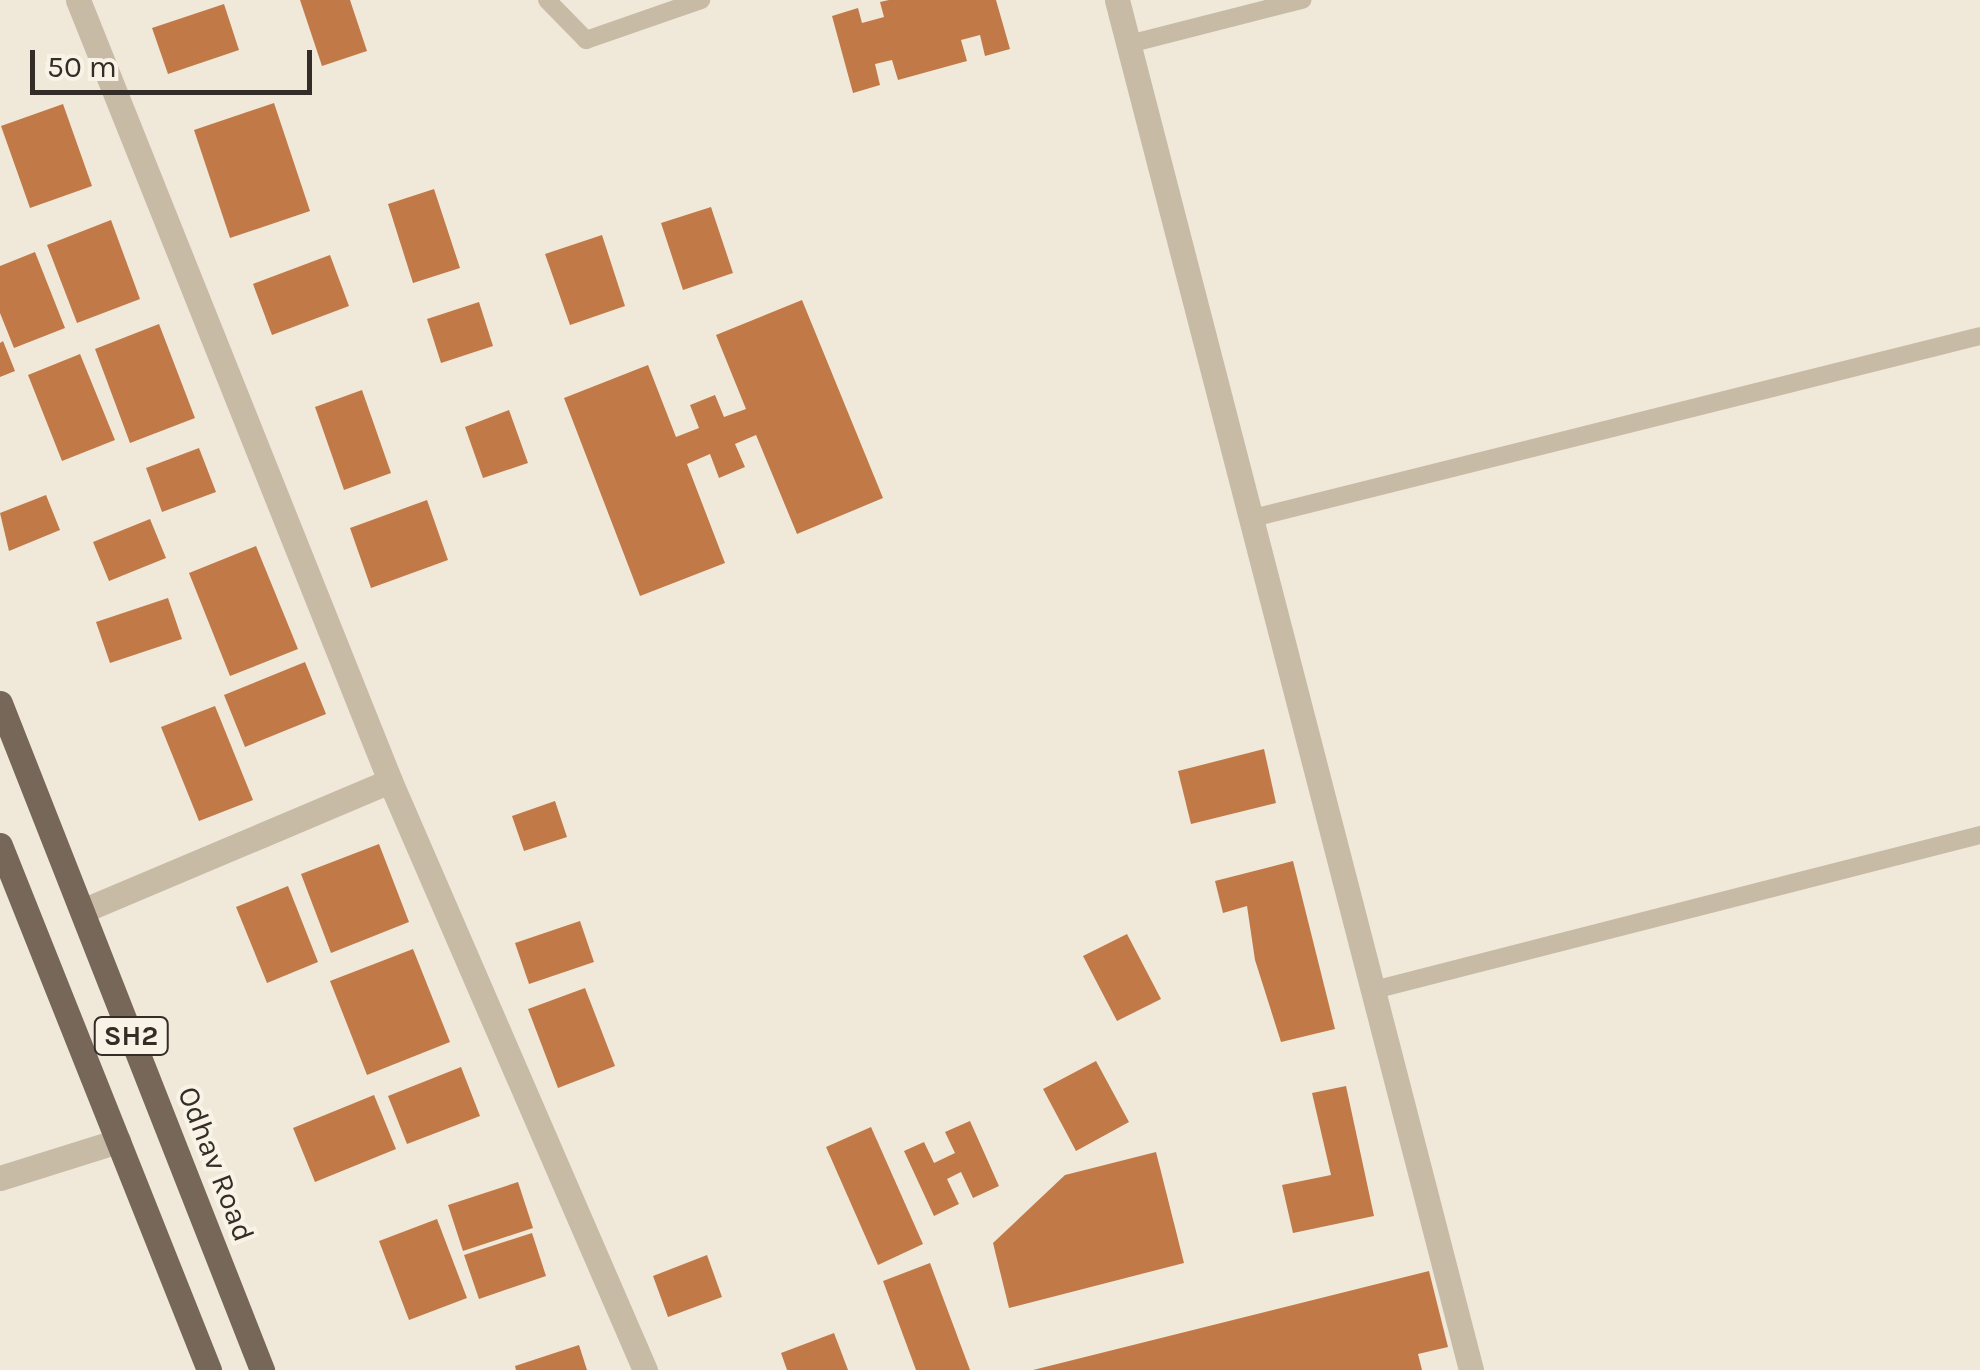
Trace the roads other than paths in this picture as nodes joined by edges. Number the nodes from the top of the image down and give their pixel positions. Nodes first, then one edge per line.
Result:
1 (78, 0) edge
2 (548, 0) edge
3 (700, 0) edge
4 (1118, 0) edge
5 (1302, 0) edge
6 (1129, 44) junction
7 (1980, 336) edge
8 (1253, 518) junction
9 (0, 703) edge
10 (390, 781) junction
11 (1980, 835) edge
12 (0, 845) edge
13 (82, 911) junction
14 (1374, 990) junction
15 (118, 1141) junction
16 (0, 1178) edge
17 (209, 1370) edge
18 (262, 1370) edge
19 (645, 1370) edge
20 (1472, 1370) edge

1 - 10 street
2 - 3 lane
4 - 6 street
5 - 6 lane
6 - 8 street
7 - 8 lane
8 - 14 street
9 - 13 main road, Odhav Road / SH2
10 - 13 street
10 - 19 street
11 - 14 lane
12 - 15 main road, SH2
13 - 18 main road, Odhav Road / SH2
14 - 20 street
15 - 16 street
15 - 17 main road, SH2

